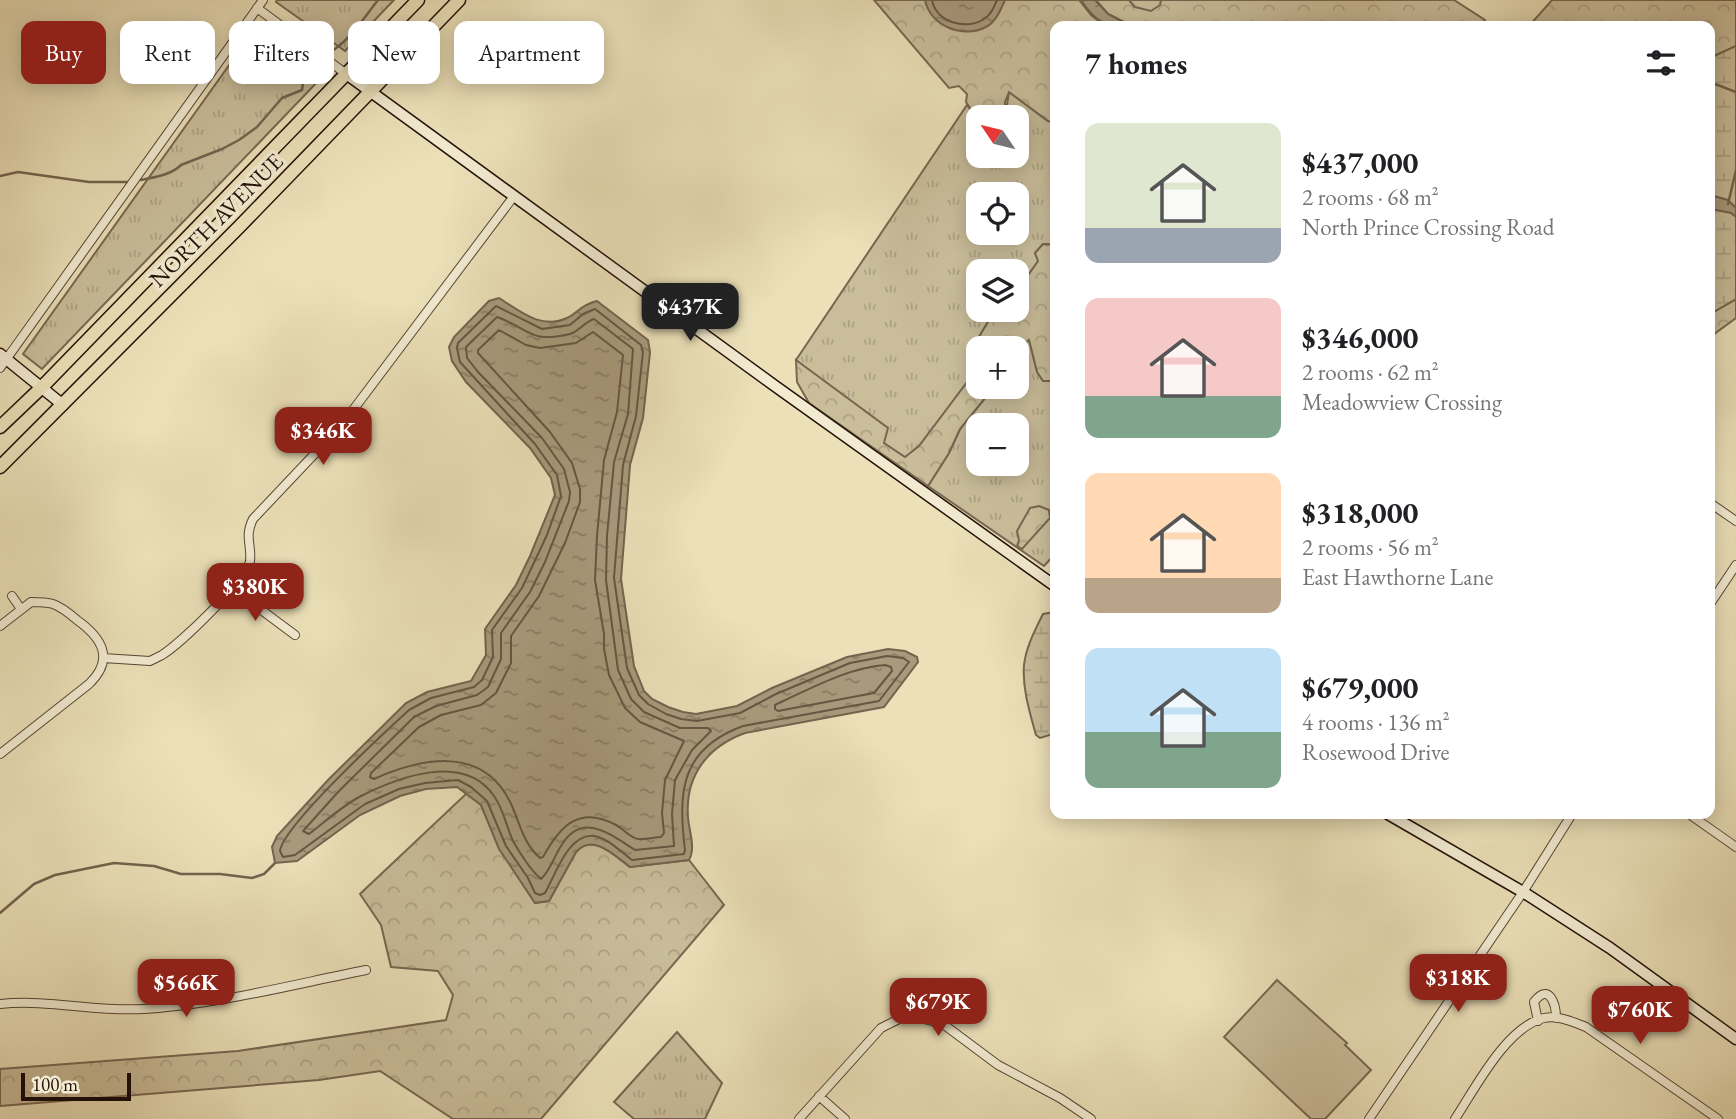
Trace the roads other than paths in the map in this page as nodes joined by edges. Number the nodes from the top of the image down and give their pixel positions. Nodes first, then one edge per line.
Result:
1 (263, 0) edge
2 (418, 0) edge
3 (459, 0) edge
4 (257, 8) junction
5 (345, 73) junction
6 (372, 92) junction
7 (514, 196) junction
8 (3, 360) edge
9 (42, 387) junction
10 (63, 405) junction
11 (0, 427) edge
12 (0, 467) edge
13 (1715, 506) edge
14 (1736, 521) edge
15 (1736, 565) edge
16 (1050, 582) edge
17 (233, 589) junction
18 (12, 596) dead end
19 (1715, 596) edge
20 (22, 610) junction
21 (0, 626) edge
22 (295, 635) dead end
23 (103, 658) junction
24 (0, 754) edge
25 (1397, 819) edge
26 (1569, 819) edge
27 (1696, 819) edge
28 (1736, 847) edge
29 (1523, 891) junction
30 (366, 970) dead end
31 (0, 1004) edge
32 (1556, 1018) junction
33 (1542, 1019) junction
34 (1736, 1039) edge
35 (819, 1096) junction
36 (799, 1119) edge
37 (845, 1119) edge
38 (1091, 1119) edge
39 (1369, 1119) edge
40 (1455, 1119) edge
41 (1718, 1119) edge

1 - 4 street
2 - 5 main road, NORTH AVENUE
3 - 6 main road, NORTH AVENUE
4 - 5 street
4 - 8 street
5 - 6 street
5 - 9 main road, NORTH AVENUE
6 - 7 street
6 - 10 main road, NORTH AVENUE
7 - 16 street
7 - 17 street
8 - 9 street
9 - 10 street
9 - 11 main road, NORTH AVENUE
10 - 12 main road, NORTH AVENUE
13 - 14 street
15 - 19 street
17 - 22 street
17 - 23 street
18 - 20 street
20 - 21 street
20 - 23 street
23 - 24 street
25 - 29 street
26 - 29 street
27 - 28 street
29 - 34 street
29 - 39 street
30 - 31 street
32 - 33 street
32 - 33 street
32 - 41 street
33 - 40 street
35 - 36 street
35 - 37 street
35 - 38 street

